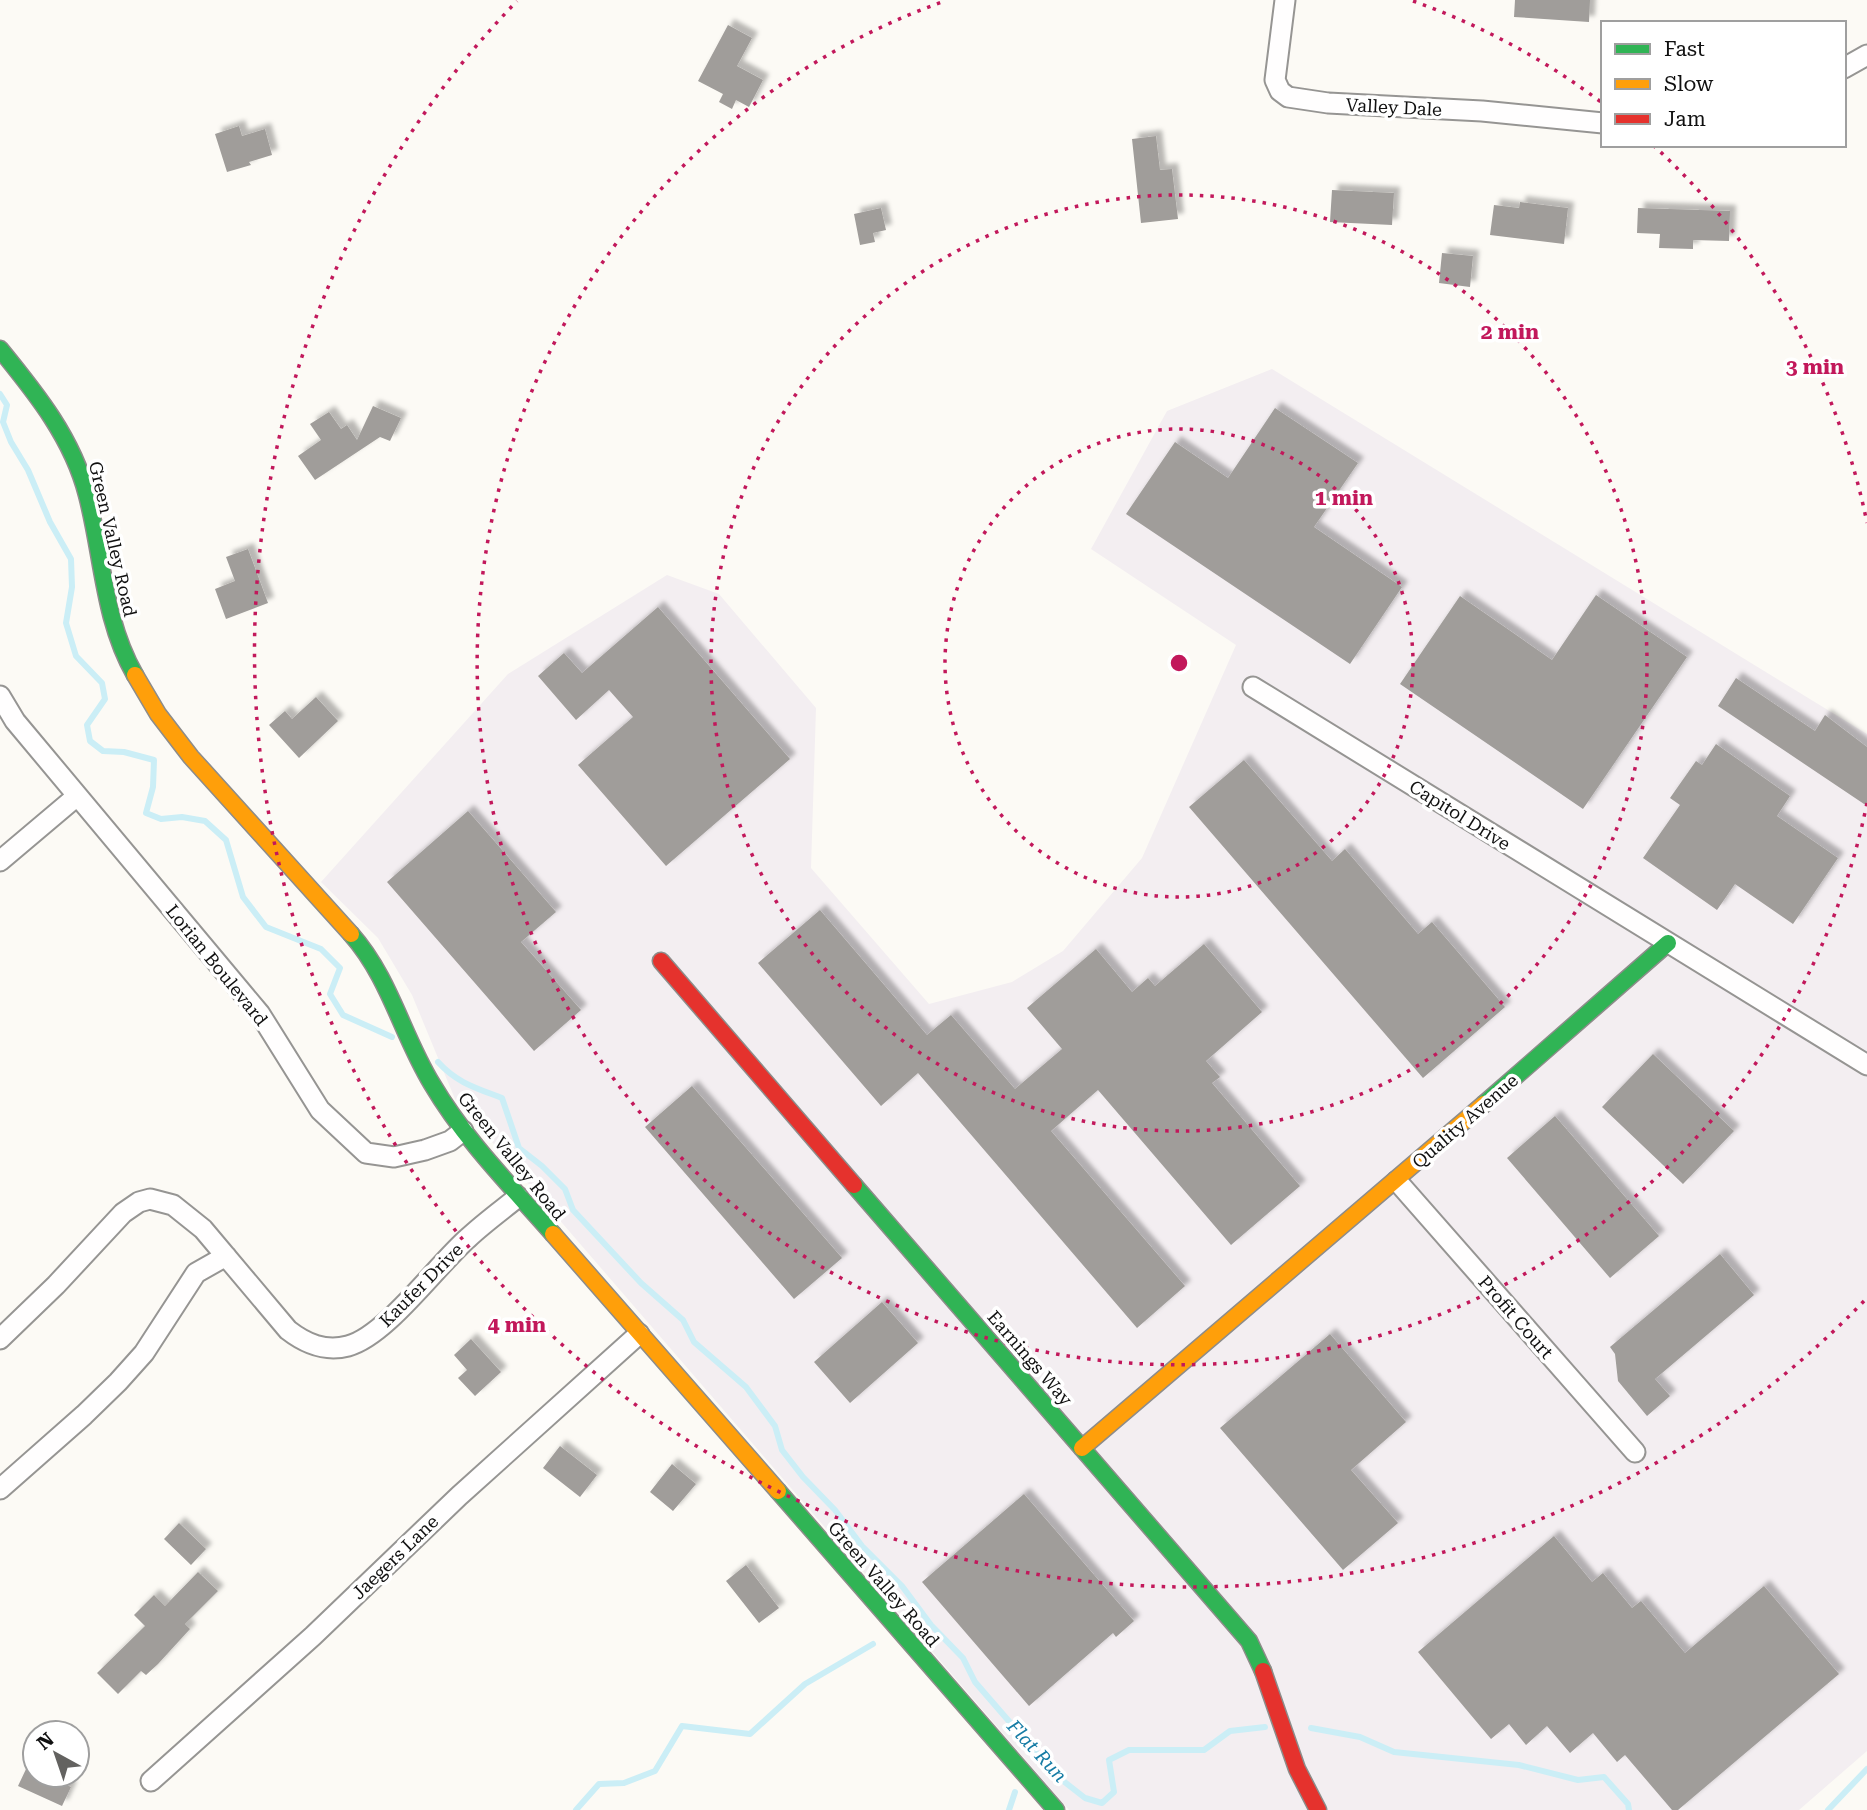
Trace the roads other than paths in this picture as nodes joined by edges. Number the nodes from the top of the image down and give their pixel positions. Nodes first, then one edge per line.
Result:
1 (1285, 0) edge
2 (1867, 55) edge
3 (1846, 67) edge
4 (1601, 123) edge
5 (0, 349) edge
6 (1253, 687) dead end
7 (0, 696) edge
8 (77, 796) junction
9 (0, 861) edge
10 (1668, 943) junction
11 (661, 961) dead end
12 (1867, 1065) edge
13 (463, 1131) junction
14 (1397, 1181) junction
15 (518, 1197) junction
16 (226, 1256) junction
17 (639, 1334) junction
18 (0, 1339) edge
19 (1082, 1448) junction
20 (1634, 1452) dead end
21 (0, 1489) edge
22 (151, 1781) dead end
23 (1056, 1810) edge
24 (1318, 1810) edge

1 - 4 street, Valley Dale
2 - 3 street
5 - 13 street, Green Valley Road
6 - 10 street, Capitol Drive
7 - 8 street, Lorian Boulevard
8 - 9 street
8 - 13 street, Lorian Boulevard
10 - 12 street
10 - 14 street, Quality Avenue
11 - 19 street, Earnings Way
13 - 15 street, Green Valley Road
14 - 19 street, Quality Avenue
14 - 20 street, Profit Court
15 - 16 street, Kaufer Drive
15 - 17 street, Green Valley Road
16 - 18 street, Kaufer Drive
16 - 21 street
17 - 22 street, Jaegers Lane
17 - 23 street, Green Valley Road
19 - 24 street, Earnings Way

